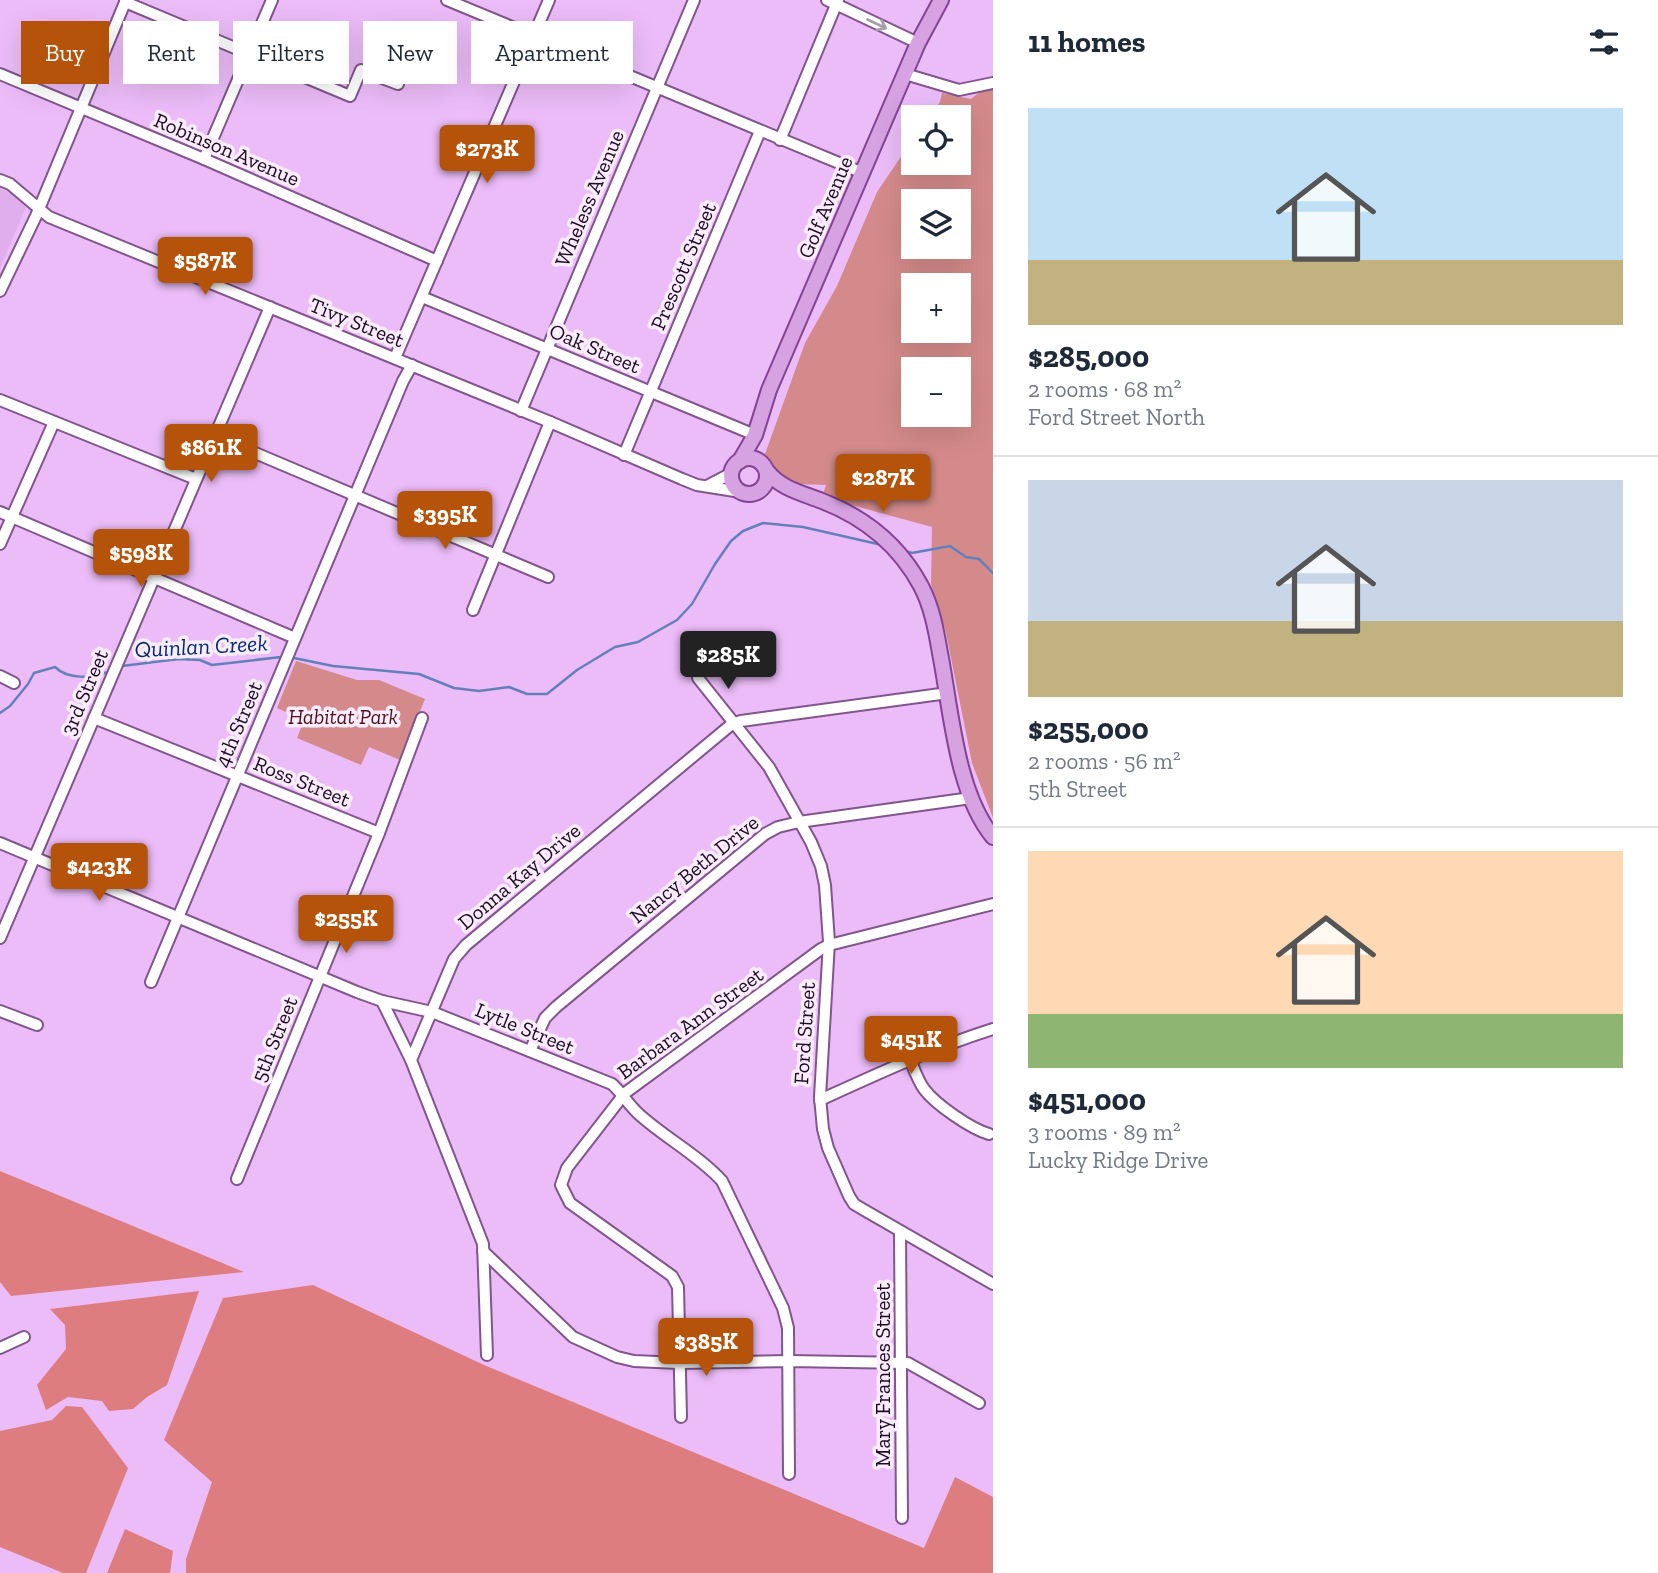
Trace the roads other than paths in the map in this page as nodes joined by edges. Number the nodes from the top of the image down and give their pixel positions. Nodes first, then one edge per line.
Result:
1 (272, 0) edge
2 (447, 0) edge
3 (549, 0) edge
4 (694, 0) edge
5 (941, 0) edge
6 (125, 1) edge
7 (834, 1) edge
8 (263, 21) edge
9 (497, 21) edge
10 (540, 21) edge
11 (918, 43) junction
12 (233, 48) edge
13 (363, 71) edge
14 (905, 74) junction
15 (0, 75) edge
16 (633, 78) edge
17 (993, 83) edge
18 (235, 84) edge
19 (321, 84) edge
20 (513, 84) edge
21 (656, 88) junction
22 (80, 107) junction
23 (760, 131) junction
24 (780, 140) junction
25 (204, 159) junction
26 (863, 173) junction
27 (0, 180) edge
28 (38, 207) junction
29 (437, 261) junction
30 (0, 291) edge
31 (422, 297) junction
32 (270, 307) junction
33 (547, 349) junction
34 (396, 358) junction
35 (412, 365) junction
36 (651, 392) junction
37 (0, 400) edge
38 (521, 411) junction
39 (54, 422) junction
40 (550, 422) junction
41 (755, 435) junction
42 (215, 436) junction
43 (624, 455) junction
44 (763, 466) junction
45 (736, 467) junction
46 (196, 479) junction
47 (707, 486) junction
48 (741, 492) junction
49 (759, 492) junction
50 (795, 492) junction
51 (355, 495) junction
52 (0, 512) edge
53 (11, 517) junction
54 (0, 544) edge
55 (495, 555) junction
56 (548, 577) dead end
57 (154, 578) junction
58 (473, 610) dead end
59 (295, 638) junction
60 (0, 676) edge
61 (698, 678) dead end
62 (14, 683) dead end
63 (948, 693) junction
64 (94, 718) junction
65 (422, 718) dead end
66 (734, 724) junction
67 (237, 776) junction
68 (971, 797) junction
69 (799, 822) junction
70 (379, 833) junction
71 (993, 837) edge
72 (0, 843) edge
73 (34, 857) junction
74 (993, 904) edge
75 (178, 918) junction
76 (0, 937) edge
77 (829, 945) junction
78 (320, 977) junction
79 (151, 982) dead end
80 (382, 1001) junction
81 (0, 1011) edge
82 (432, 1012) junction
83 (37, 1026) dead end
84 (993, 1029) edge
85 (530, 1051) junction
86 (909, 1059) junction
87 (411, 1060) junction
88 (623, 1096) junction
89 (820, 1100) junction
90 (989, 1134) dead end
91 (237, 1179) dead end
92 (900, 1232) junction
93 (483, 1251) junction
94 (993, 1284) edge
95 (24, 1337) dead end
96 (0, 1348) edge
97 (487, 1355) dead end
98 (789, 1360) junction
99 (901, 1362) junction
100 (679, 1363) junction
101 (979, 1403) dead end
102 (681, 1417) dead end
103 (789, 1474) dead end
104 (902, 1518) dead end

1 - 8 street
2 - 9 street
3 - 10 street
4 - 21 street, Wheless Avenue
5 - 11 main road, Golf Avenue
6 - 12 street
6 - 22 street
7 -> 11 street
7 - 24 street
11 - 14 main road, Golf Avenue
13 - 19 street
14 - 17 street
14 - 26 main road, Golf Avenue
15 - 22 street, Robinson Avenue
16 - 21 street
18 - 25 street
20 - 29 street
21 - 23 street
21 - 33 street, Wheless Avenue
22 - 25 street, Robinson Avenue
22 - 28 street
23 - 24 street
23 - 36 street, Prescott Street
24 - 26 street
25 - 29 street, Robinson Avenue
26 - 41 main road, Golf Avenue
27 - 28 street, Tivy Street
28 - 30 street
28 - 32 street, Tivy Street
29 - 31 street
31 - 33 street, Oak Street
31 - 34 street
32 - 34 street, Tivy Street
32 - 42 street, 3rd Street
33 - 36 street, Oak Street
33 - 38 street, Wheless Avenue
34 - 35 street, Tivy Street
35 - 38 street, Tivy Street
35 - 51 street, 4th Street
36 - 41 street, Oak Street
36 - 43 street, Prescott Street
37 - 39 street
38 - 40 street, Tivy Street
39 - 46 street
39 - 53 street
40 - 43 street, Tivy Street
40 - 55 street
41 - 44 main road, Golf Avenue
41 - 45 main road, Golf Avenue
42 - 46 street, 3rd Street
42 - 51 street
43 - 47 street, Tivy Street
44 - 45 main road
44 - 49 main road
44 - 50 main road
45 - 47 street
45 - 48 main road
46 - 57 street, 3rd Street
47 - 48 street, Tivy Street
48 - 49 main road
49 - 50 main road
50 - 63 main road
51 - 55 street
51 - 59 street, 4th Street
52 - 53 street
53 - 54 street
53 - 57 street
55 - 56 street
55 - 58 street
57 - 59 street
57 - 64 street, 3rd Street
59 - 67 street, 4th Street
60 - 62 street
61 - 66 street, Ford Street
63 - 66 street, Donna Kay Drive
63 - 68 main road
64 - 67 street, Ross Street
64 - 73 street, 3rd Street
65 - 70 street, 5th Street
66 - 69 street, Ford Street
66 - 82 street, Donna Kay Drive
67 - 70 street, Ross Street
67 - 75 street, 4th Street
68 - 69 street, Nancy Beth Drive
68 - 71 main road
69 - 77 street, Ford Street
69 - 85 street, Nancy Beth Drive
70 - 78 street, 5th Street
72 - 73 street, Lytle Street
73 - 75 street, Lytle Street
73 - 76 street, 3rd Street
74 - 77 street, Barbara Ann Street
75 - 78 street, Lytle Street
75 - 79 street, 4th Street
77 - 88 street, Barbara Ann Street
77 - 89 street, Ford Street
78 - 80 street, Lytle Street
78 - 91 street, 5th Street
80 - 82 street, Lytle Street
80 - 87 street
81 - 83 street
82 - 85 street, Lytle Street
82 - 87 street, Donna Kay Drive
84 - 86 street
85 - 88 street, Lytle Street
86 - 89 street
86 - 90 street
87 - 93 street
88 - 98 street, Lytle Street
88 - 100 street, Barbara Ann Street
89 - 92 street, Ford Street
92 - 94 street, Ford Street
92 - 99 street, Mary Frances Street
93 - 97 street
93 - 100 street
95 - 96 street
98 - 99 street
98 - 100 street
98 - 103 street, Lytle Street
99 - 101 street
99 - 104 street, Mary Frances Street
100 - 102 street, Barbara Ann Street

